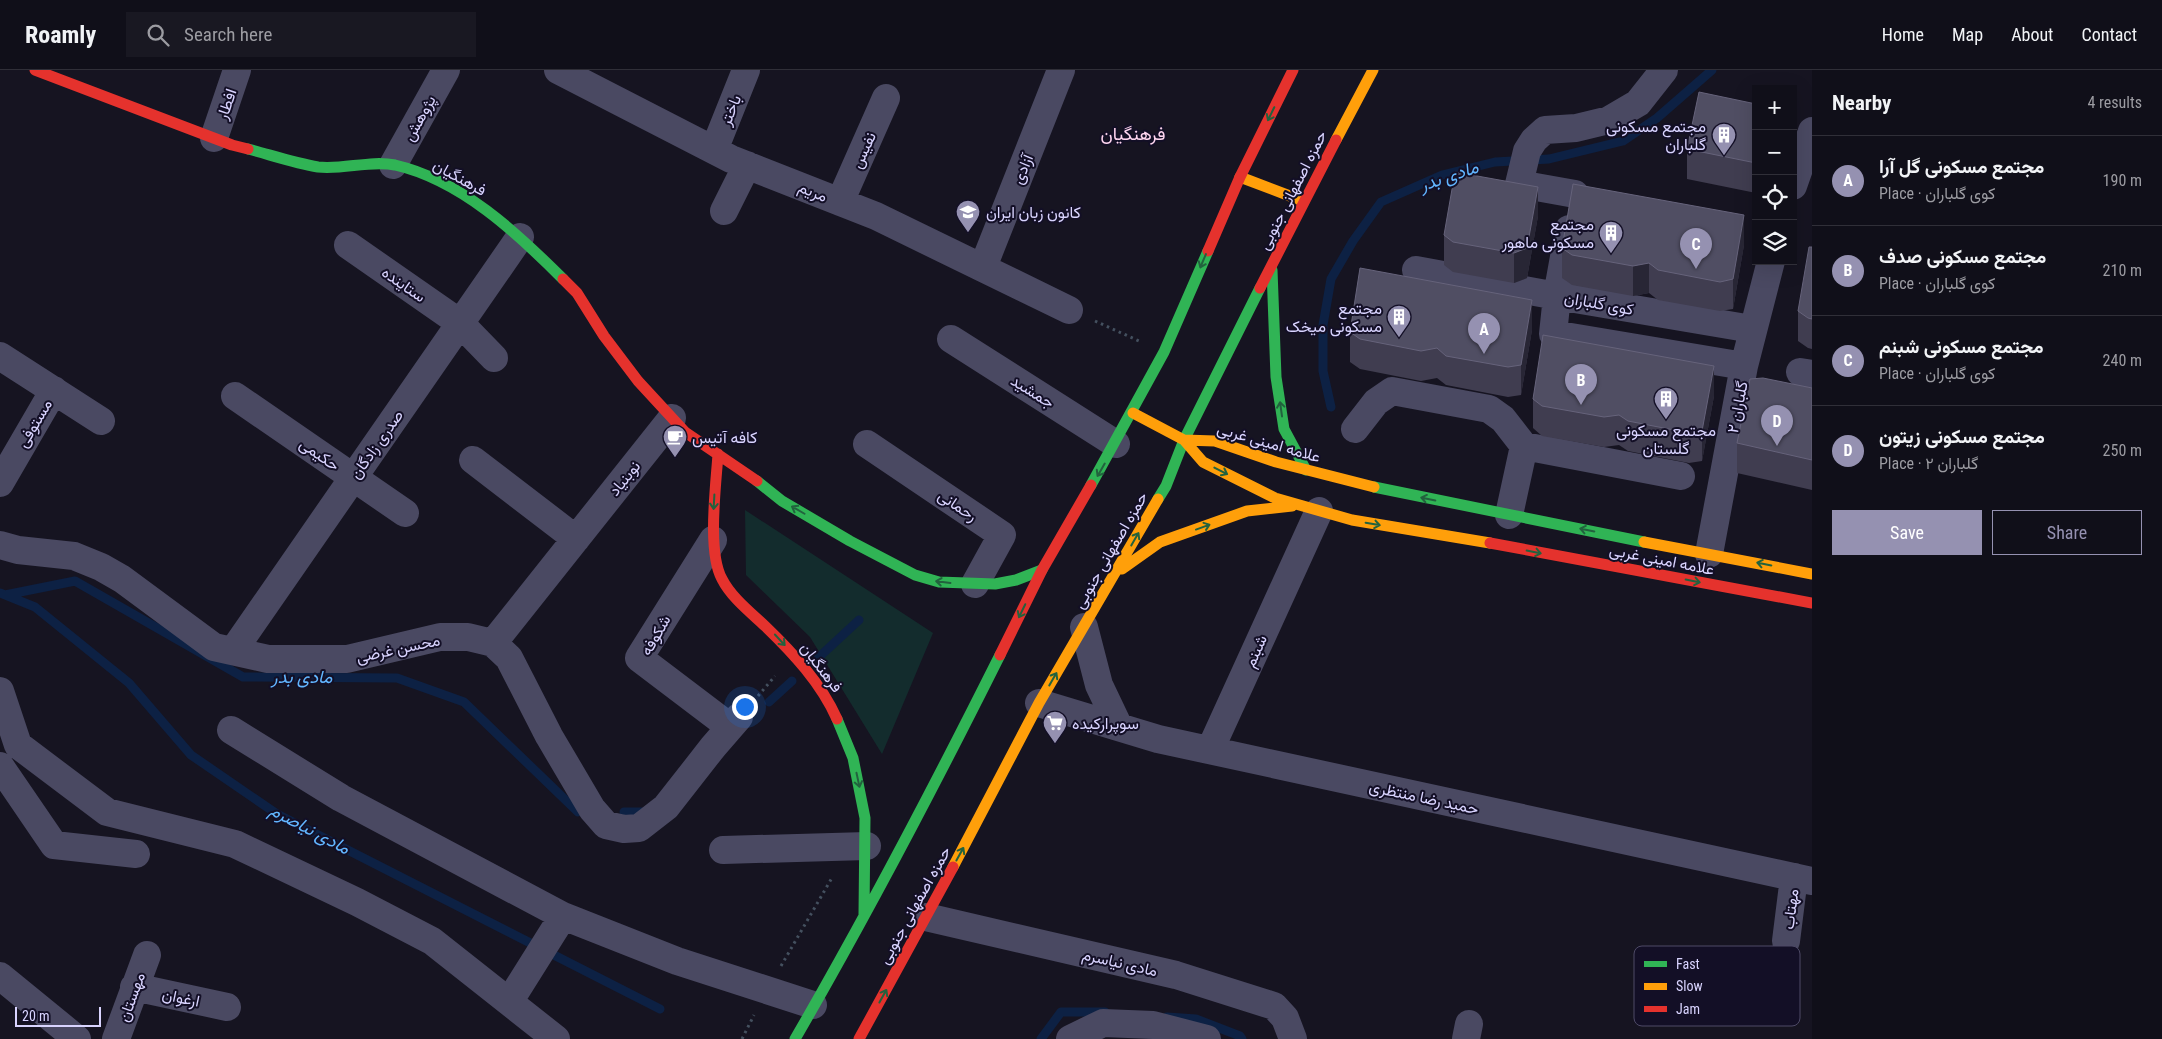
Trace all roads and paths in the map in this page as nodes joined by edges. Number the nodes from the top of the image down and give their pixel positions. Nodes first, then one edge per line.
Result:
1 (38, 70) edge
2 (237, 70) edge
3 (446, 70) edge
4 (558, 70) edge
5 (746, 70) edge
6 (1061, 70) edge
7 (1293, 70) edge
8 (1373, 70) edge
9 (1664, 70) edge
10 (886, 98) dead end
11 (1812, 131) edge
12 (214, 138) junction
13 (714, 150) junction
14 (393, 165) junction
15 (747, 165) junction
16 (1797, 175) edge
17 (1240, 177) junction
18 (1575, 194) junction
19 (1603, 198) edge
20 (1303, 201) junction
21 (840, 202) junction
22 (724, 211) dead end
23 (520, 238) junction
24 (348, 245) dead end
25 (1272, 265) junction
26 (1770, 265) edge
27 (983, 267) junction
28 (1416, 270) dead end
29 (1557, 296) junction
30 (1069, 310) joint
31 (460, 323) junction
32 (1752, 329) junction
33 (951, 339) dead end
34 (1164, 352) junction
35 (0, 356) edge
36 (494, 358) dead end
37 (1744, 366) junction
38 (54, 390) junction
39 (235, 396) dead end
40 (1133, 413) junction
41 (672, 418) junction
42 (101, 421) dead end
43 (1355, 429) dead end
44 (1184, 440) junction
45 (867, 444) dead end
46 (1116, 444) junction
47 (1524, 446) junction
48 (718, 454) junction
49 (473, 460) dead end
50 (1306, 470) junction
51 (1681, 476) dead end
52 (354, 477) junction
53 (0, 483) edge
54 (1309, 508) junction
55 (405, 514) dead end
56 (1509, 515) junction
57 (576, 539) junction
58 (714, 540) junction
59 (0, 545) edge
60 (1709, 554) junction
61 (1042, 570) junction
62 (1114, 574) junction
63 (1812, 574) edge
64 (975, 584) junction
65 (1812, 604) edge
66 (1084, 627) junction
67 (493, 643) junction
68 (234, 651) junction
69 (794, 654) junction
70 (0, 690) edge
71 (1039, 703) junction
72 (735, 722) junction
73 (1119, 728) junction
74 (231, 730) dead end
75 (1210, 750) junction
76 (0, 766) edge
77 (858, 846) junction
78 (723, 850) dead end
79 (136, 854) dead end
80 (1803, 879) edge
81 (563, 916) junction
82 (926, 917) junction
83 (863, 921) junction
84 (1786, 941) dead end
85 (147, 955) dead end
86 (0, 976) edge
87 (134, 987) junction
88 (767, 991) junction
89 (509, 1002) junction
90 (813, 1005) junction
91 (227, 1007) dead end
92 (77, 1039) edge
93 (116, 1039) edge
94 (556, 1039) edge
95 (742, 1039) edge
96 (795, 1039) edge
97 (859, 1039) edge
98 (1070, 1039) edge
99 (1207, 1039) edge
100 (1293, 1039) edge

1 - 12 main road, فرهنگیان
2 - 12 street, افطار
3 - 14 street, پژوهش
4 - 13 street, مریم
5 - 13 street, باختر
6 - 27 street, آزادی
7 -> 17 main road
8 - 20 main road, حمزه اصفهانی جنوبی
9 - 18 street
10 - 21 street, نفیس
11 - 16 street
12 - 14 main road, فرهنگیان
13 - 15 street, مریم
14 - 23 main road, فرهنگیان
15 - 21 street, مریم
15 - 22 street
17 - 20 main road
17 -> 34 main road
18 - 19 street
18 - 29 street, کوی گلباران
20 - 25 main road, حمزه اصفهانی جنوبی
21 - 27 street, مریم
23 - 31 street, صدری زادگان
23 - 41 main road, فرهنگیان
24 - 31 street, ستاینده
25 - 44 main road, حمزه اصفهانی جنوبی
50 -> 25 main road
26 - 32 street, گلباران ۲
27 - 30 street, مریم
28 - 29 street
29 - 32 street, کوی گلباران
29 - 37 street
30 - 34 path
31 - 36 street, ستاینده
31 - 52 street, صدری زادگان
32 - 37 street, گلباران ۲
33 - 46 street, جمشید
34 - 40 main road
35 - 38 street, مستوفی
37 - 60 street, گلباران ۲
38 - 42 street, مستوفی
38 - 53 street, مستوفی
39 - 52 street, حکیمی
40 - 44 main road
40 - 46 main road
41 - 48 main road, فرهنگیان
41 - 57 street, نوبنیاد
43 - 47 street
44 - 50 main road, علامه امینی غربی
44 -> 54 main road, علامه امینی غربی
62 -> 44 main road, حمزه اصفهانی جنوبی
45 - 64 street, رحمانی
46 -> 61 main road
47 - 51 street
47 - 56 street
48 -> 58 main road, فرهنگیان
64 -> 48 main road, فرهنگیان
49 - 57 street
56 -> 50 main road, علامه امینی غربی
52 - 55 street, حکیمی
52 - 68 street, صدری زادگان
62 -> 54 main road
54 -> 65 main road, علامه امینی غربی
54 - 75 street, شبنم
60 -> 56 main road, علامه امینی غربی
57 - 67 street, نوبنیاد
58 -> 69 main road, فرهنگیان
58 - 72 street, شکوفه
59 - 68 street, محسن غرضی
63 -> 60 main road, علامه امینی غربی
61 - 64 main road, فرهنگیان
61 -> 83 main road
62 - 66 main road, حمزه اصفهانی جنوبی
71 -> 66 main road, حمزه اصفهانی جنوبی
66 - 73 street
67 - 68 street, محسن غرضی
67 - 72 street
69 - 72 path
69 -> 77 main road, فرهنگیان
70 - 89 street
71 - 73 street, حمید رضا منتظری
82 -> 71 main road, حمزه اصفهانی جنوبی
73 - 75 street, حمید رضا منتظری
74 - 81 street
75 - 80 street, حمید رضا منتظری
76 - 79 street
77 - 78 street
77 - 83 main road, فرهنگیان
77 - 88 path
80 - 84 street, مهتاب
81 - 88 street
81 - 89 street
97 -> 82 main road, حمزه اصفهانی جنوبی
82 - 100 street, مادی نیاسرم
83 - 90 main road
85 - 87 street, مهستان
86 - 92 street
87 - 91 street, ارغوان
87 - 93 street, مهستان
88 - 90 street
88 - 95 path
89 - 94 street
90 - 96 main road
98 - 99 street

